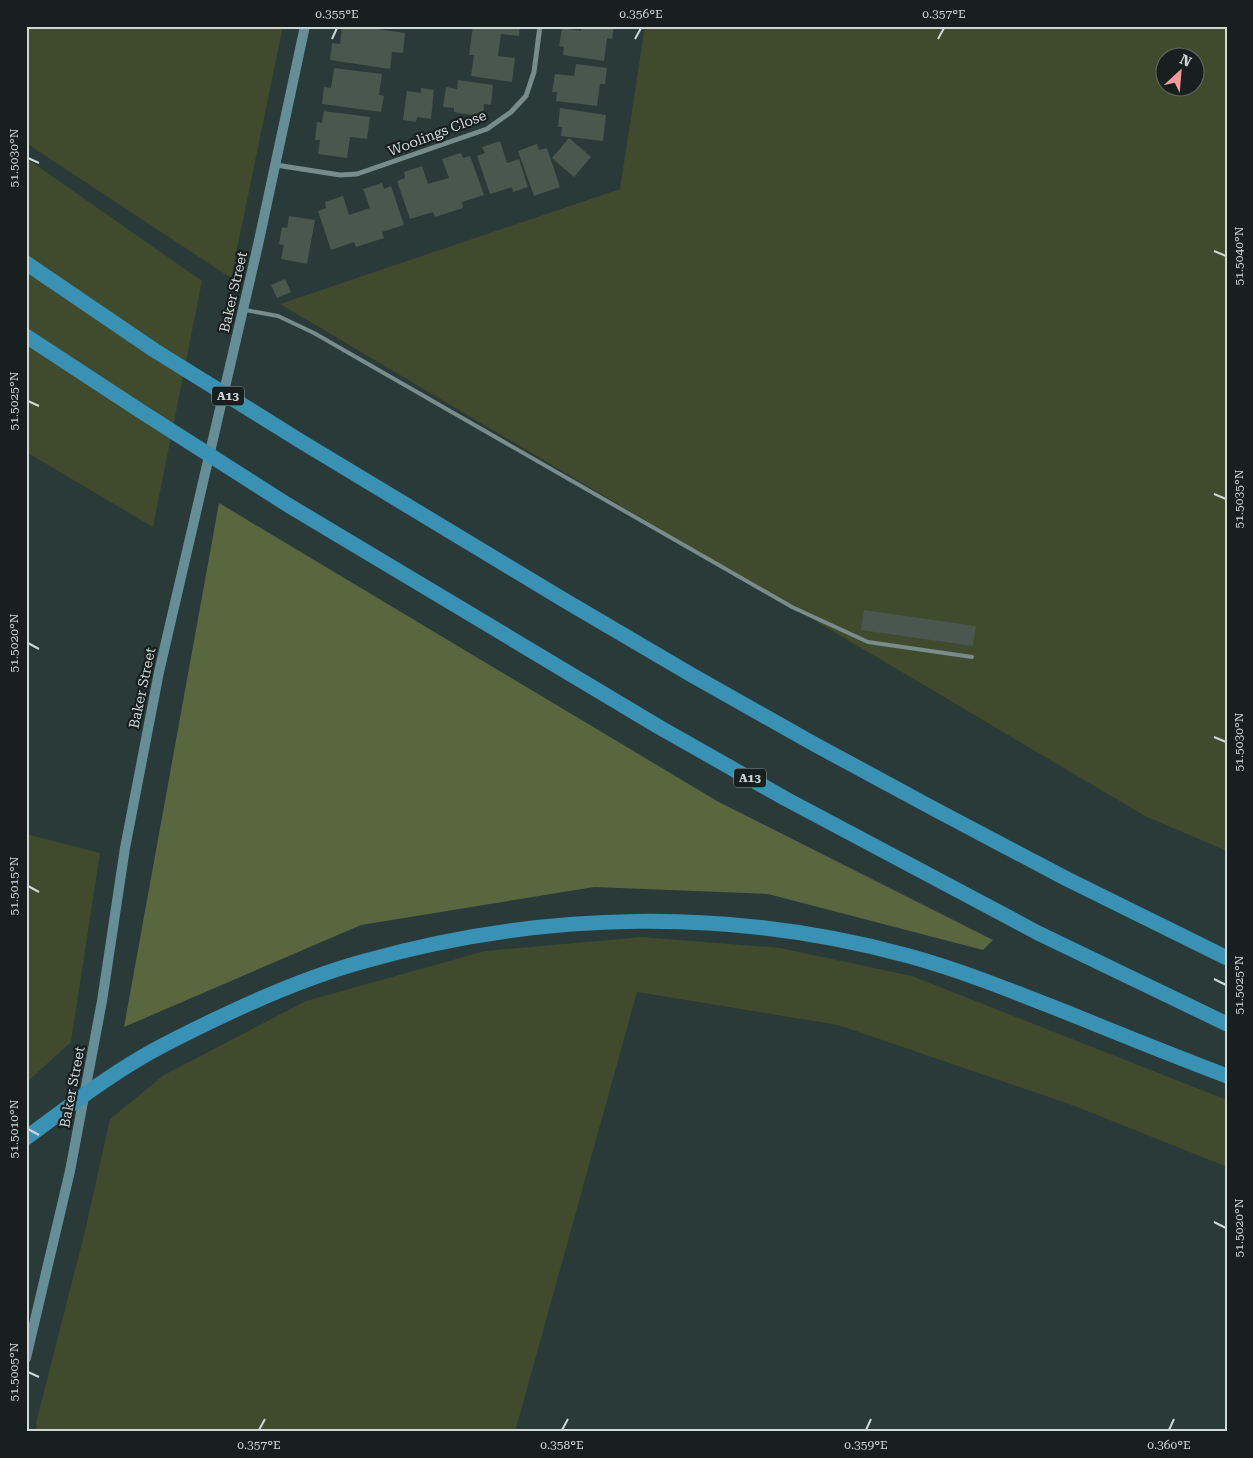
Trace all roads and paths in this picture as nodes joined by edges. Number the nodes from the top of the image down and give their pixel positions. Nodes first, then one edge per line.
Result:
1 (305, 26) edge
2 (540, 26) edge
3 (276, 165) junction
4 (26, 263) edge
5 (243, 309) junction
6 (26, 336) edge
7 (972, 656) dead end
8 (1227, 958) edge
9 (1227, 1024) edge
10 (1227, 1076) edge
11 (26, 1138) edge
12 (26, 1358) edge

1 - 3 main road, Baker Street
2 - 3 street, Woolings Close
3 - 5 main road, Baker Street
4 - 8 highway, A13
5 - 7 lane
5 - 12 main road, Baker Street
6 - 9 highway, A13
10 - 11 highway

